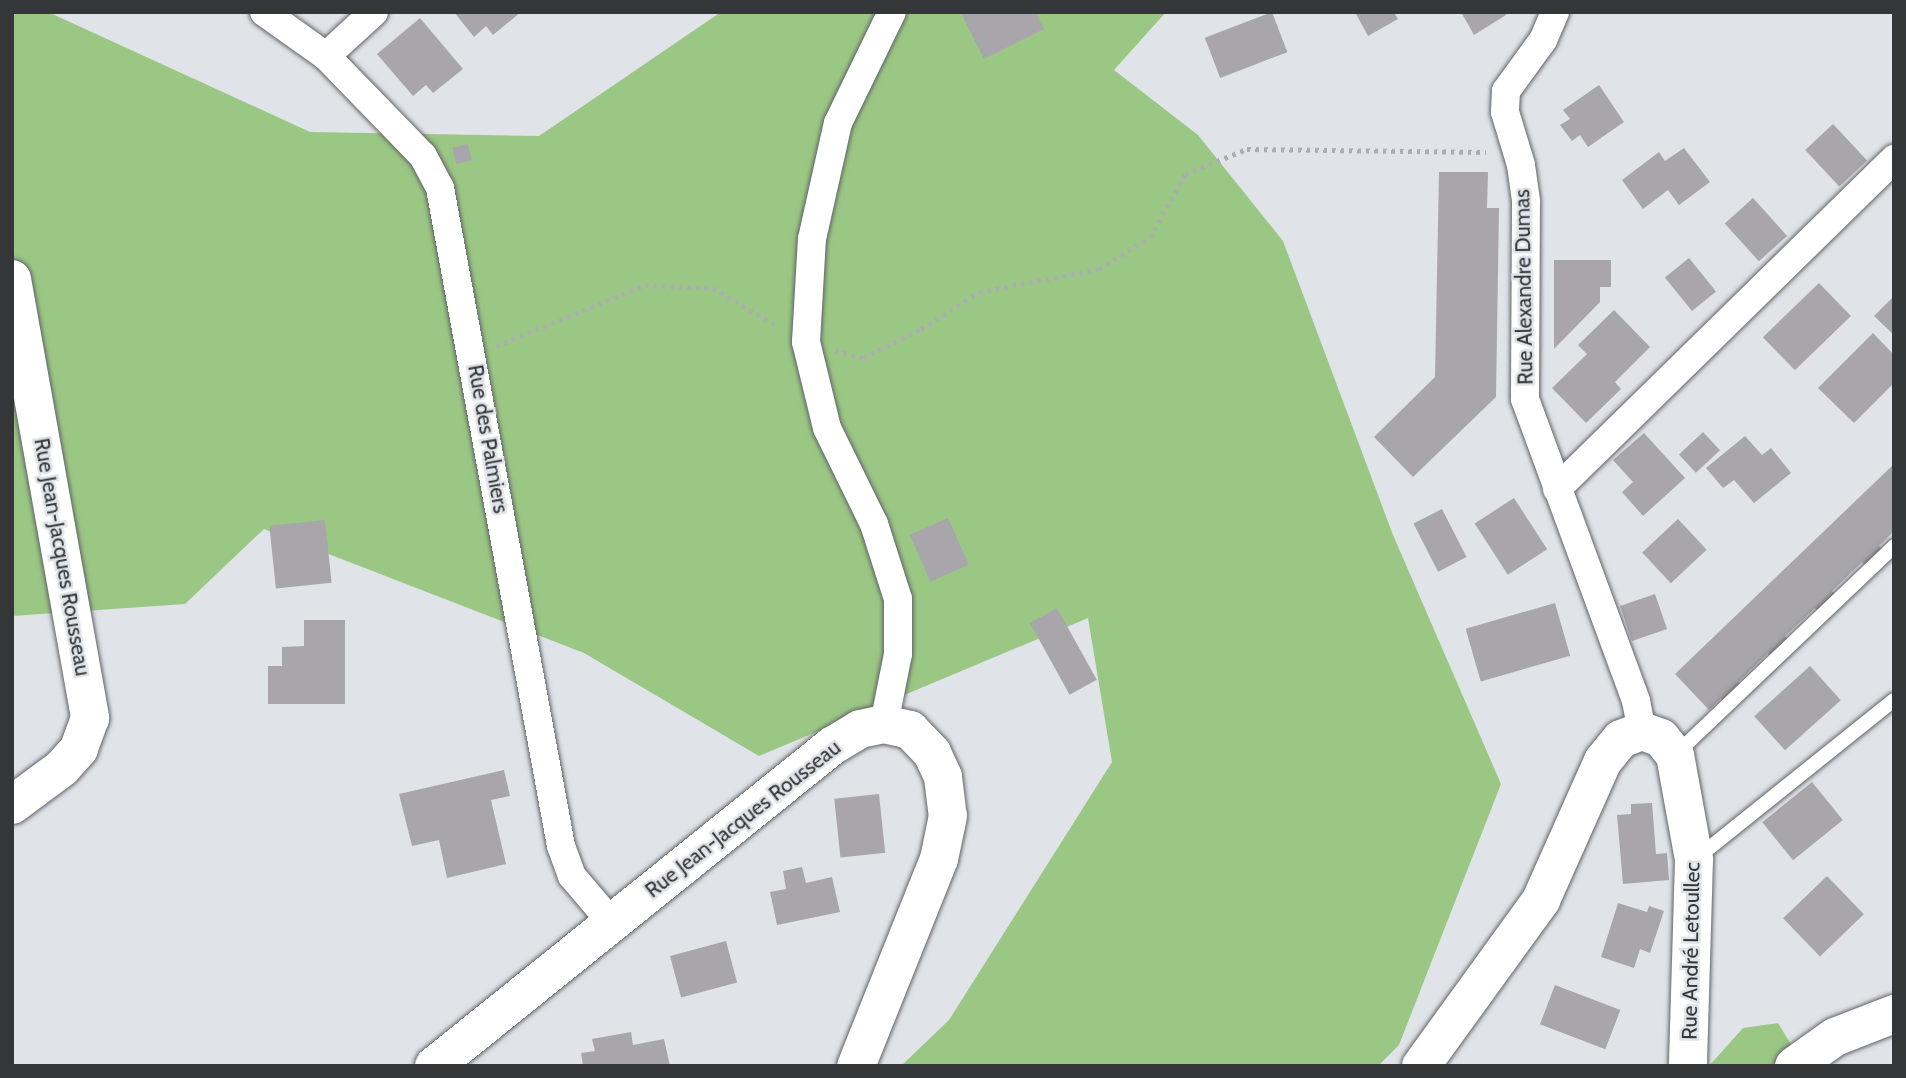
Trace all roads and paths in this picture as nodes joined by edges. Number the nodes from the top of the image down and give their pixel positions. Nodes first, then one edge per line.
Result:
1 (264, 12) edge
2 (374, 12) edge
3 (892, 12) edge
4 (1555, 12) edge
5 (326, 56) junction
6 (1514, 141) junction
7 (1894, 159) edge
8 (12, 279) edge
9 (806, 342) junction
10 (473, 356) junction
11 (1557, 489) junction
12 (1894, 546) edge
13 (1894, 700) edge
14 (884, 724) junction
15 (1642, 731) junction
16 (1675, 755) junction
17 (12, 805) edge
18 (1694, 860) junction
19 (612, 923) junction
20 (1894, 1014) edge
21 (434, 1066) edge
22 (856, 1066) edge
23 (1421, 1066) edge
24 (1688, 1066) edge
25 (1794, 1066) edge

1 - 5 street, Rue des Palmiers
2 - 5 street
3 - 9 street
4 - 6 street, Rue Alexandre Dumas
5 - 10 street, Rue des Palmiers
6 - 9 path
6 - 11 street, Rue Alexandre Dumas
7 - 11 street
8 - 17 main road, Rue Jean-Jacques Rousseau
9 - 10 path
9 - 14 street
10 - 19 street, Rue des Palmiers
11 - 15 street, Rue Alexandre Dumas
12 - 16 lane
13 - 18 lane
14 - 19 main road, Rue Jean-Jacques Rousseau
14 - 22 main road
15 - 16 main road
15 - 23 main road
16 - 18 main road, Rue André Letoullec
18 - 24 main road, Rue André Letoullec
19 - 21 main road, Rue Jean-Jacques Rousseau
20 - 25 main road

